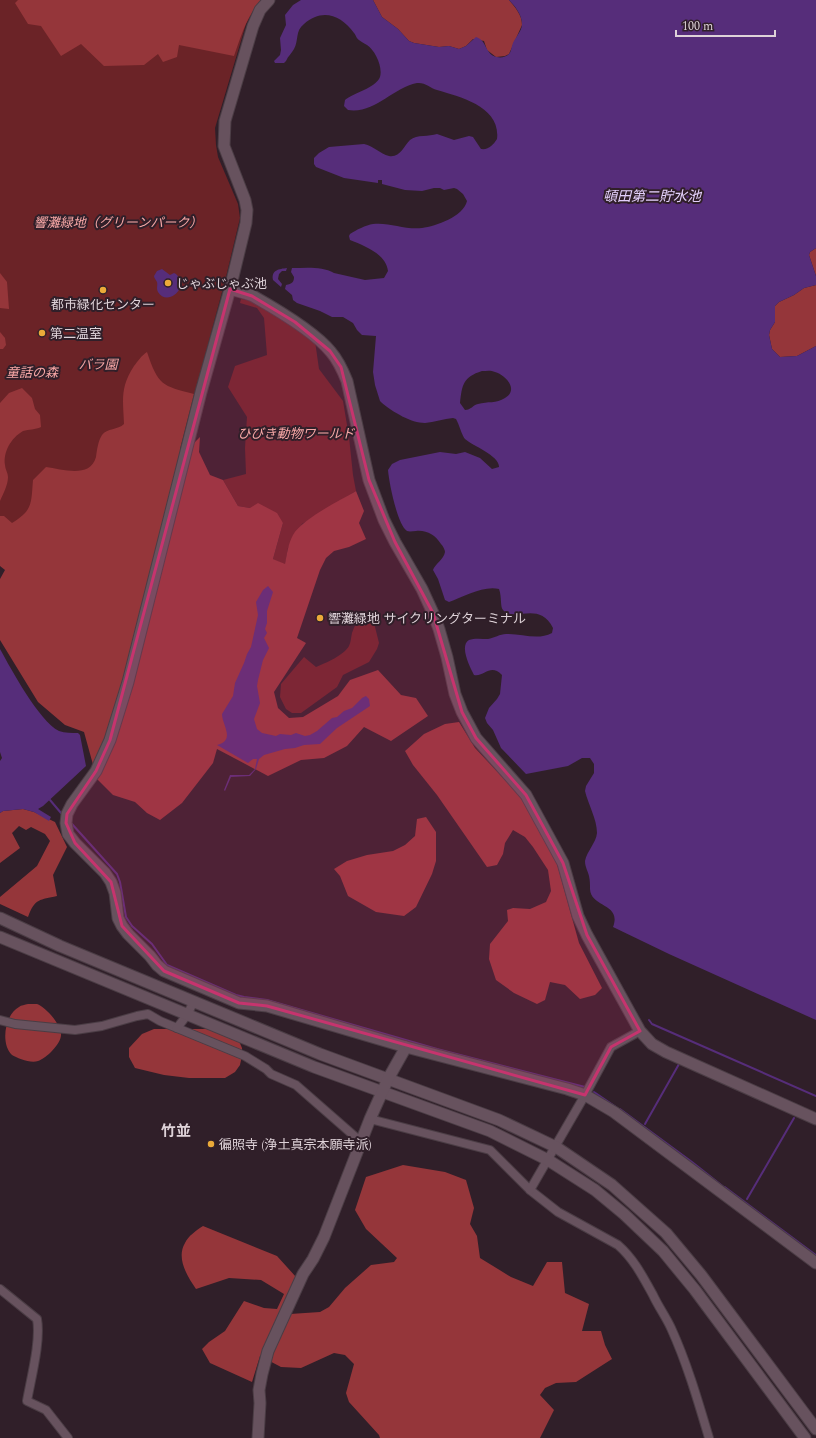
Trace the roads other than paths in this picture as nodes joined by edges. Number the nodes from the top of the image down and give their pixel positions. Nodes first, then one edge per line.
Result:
1 (269, 0) edge
2 (230, 289) junction
3 (0, 918) edge
4 (0, 937) edge
5 (194, 1001) junction
6 (187, 1015) junction
7 (0, 1020) edge
8 (177, 1028) junction
9 (640, 1031) junction
10 (406, 1046) junction
11 (388, 1079) junction
12 (382, 1092) junction
13 (586, 1095) junction
14 (370, 1119) junction
15 (816, 1119) edge
16 (360, 1141) junction
17 (556, 1147) junction
18 (548, 1160) junction
19 (530, 1190) junction
20 (816, 1262) edge
21 (0, 1289) edge
22 (816, 1430) edge
23 (68, 1438) edge
24 (258, 1438) edge
25 (709, 1438) edge
26 (806, 1438) edge

1 - 2 street
2 - 9 street
2 - 10 street
3 - 5 street
4 - 6 street
5 - 6 street
5 - 11 street
6 - 8 street
6 - 12 street
7 - 8 street
8 - 16 street
9 - 13 street
9 - 15 street
10 - 11 street
10 - 13 street
11 - 12 street
11 - 17 street
12 - 14 street
12 - 18 street
13 - 17 street
13 - 20 street
14 - 16 street
14 - 19 street
16 - 24 street
17 - 18 street
17 - 22 street
18 - 19 street
18 - 26 street
19 - 25 street
21 - 23 street
22 - 26 street

